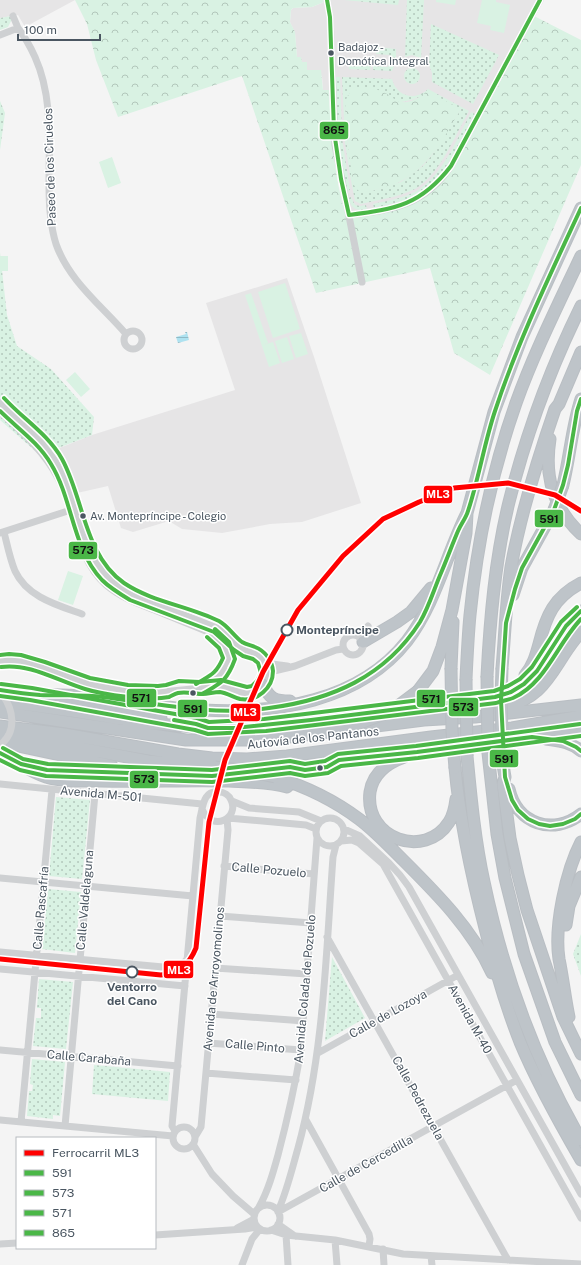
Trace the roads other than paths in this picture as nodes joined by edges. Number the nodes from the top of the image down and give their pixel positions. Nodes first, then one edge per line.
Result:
1 (327, 0) edge
2 (540, 0) edge
3 (13, 16) dead end
4 (18, 28) junction
5 (0, 35) edge
6 (581, 208) edge
7 (349, 215) junction
8 (581, 256) edge
9 (362, 282) dead end
10 (581, 306) edge
11 (126, 334) dead end
12 (581, 352) edge
13 (581, 399) edge
14 (0, 402) edge
15 (558, 404) junction
16 (0, 412) edge
17 (73, 510) junction
18 (467, 513) junction
19 (2, 532) edge
20 (581, 534) edge
21 (440, 577) junction
22 (581, 583) edge
23 (452, 610) junction
24 (581, 611) edge
25 (82, 614) dead end
26 (506, 622) junction
27 (368, 626) dead end
28 (581, 632) edge
29 (361, 640) junction
30 (343, 649) junction
31 (245, 650) junction
32 (229, 658) junction
33 (0, 661) edge
34 (264, 661) junction
35 (295, 666) junction
36 (224, 670) junction
37 (265, 680) junction
38 (202, 688) junction
39 (231, 689) junction
40 (0, 694) edge
41 (31, 694) junction
42 (473, 699) junction
43 (311, 701) junction
44 (581, 705) edge
45 (0, 712) edge
46 (581, 716) edge
47 (424, 720) junction
48 (0, 726) edge
49 (208, 728) junction
50 (581, 730) edge
51 (0, 733) edge
52 (318, 734) junction
53 (532, 737) junction
54 (0, 744) edge
55 (581, 751) edge
56 (417, 752) junction
57 (0, 754) edge
58 (18, 763) junction
59 (214, 771) junction
60 (162, 774) junction
61 (273, 774) junction
62 (504, 777) junction
63 (0, 784) edge
64 (52, 790) junction
65 (457, 792) junction
66 (95, 794) junction
67 (323, 798) junction
68 (232, 801) junction
69 (202, 807) junction
70 (581, 814) edge
71 (228, 818) junction
72 (321, 821) junction
73 (316, 829) junction
74 (344, 829) junction
75 (317, 838) junction
76 (581, 842) edge
77 (338, 843) junction
78 (224, 866) junction
79 (314, 874) junction
80 (581, 877) edge
81 (0, 878) edge
82 (44, 882) junction
83 (86, 886) junction
84 (193, 896) junction
85 (220, 916) junction
86 (311, 923) junction
87 (327, 936) junction
88 (0, 952) edge
89 (37, 956) junction
90 (187, 958) junction
91 (80, 960) junction
92 (561, 966) junction
93 (215, 968) junction
94 (0, 969) edge
95 (35, 972) junction
96 (307, 974) junction
97 (458, 975) junction
98 (78, 976) junction
99 (448, 980) junction
100 (185, 986) junction
101 (507, 1007) junction
102 (211, 1014) junction
103 (304, 1021) junction
104 (374, 1021) junction
105 (573, 1037) junction
106 (208, 1043) junction
107 (0, 1050) edge
108 (301, 1050) junction
109 (28, 1052) junction
110 (318, 1053) junction
111 (581, 1054) edge
112 (71, 1056) junction
113 (178, 1066) junction
114 (206, 1073) junction
115 (296, 1080) junction
116 (517, 1080) junction
117 (507, 1085) junction
118 (581, 1094) edge
119 (0, 1120) edge
120 (306, 1120) junction
121 (540, 1121) junction
122 (21, 1122) junction
123 (64, 1126) junction
124 (433, 1126) junction
125 (530, 1127) junction
126 (174, 1134) junction
127 (195, 1137) junction
128 (581, 1140) edge
129 (193, 1144) junction
130 (581, 1160) edge
131 (339, 1179) junction
132 (581, 1194) edge
133 (259, 1208) junction
134 (278, 1212) junction
135 (254, 1217) junction
136 (581, 1218) edge
137 (278, 1224) junction
138 (259, 1228) junction
139 (233, 1230) junction
140 (271, 1230) junction
141 (156, 1235) edge
142 (286, 1235) junction
143 (295, 1236) junction
144 (335, 1240) junction
145 (16, 1243) edge
146 (0, 1244) edge
147 (369, 1246) junction
148 (383, 1249) junction
149 (431, 1256) junction
150 (508, 1260) junction
151 (476, 1262) edge
152 (563, 1264) edge
153 (581, 1264) edge
154 (242, 1265) edge
155 (288, 1265) edge
156 (337, 1265) edge
157 (384, 1265) edge
158 (432, 1265) edge

1 - 7 street
2 - 7 street
3 - 4 street, Paseo de los Ciruelos
4 - 5 street
4 - 11 street, Paseo de los Ciruelos
6 - 18 highway
7 - 9 street
8 - 128 highway, bridge
10 - 118 highway, bridge
12 - 15 highway
13 - 26 highway, bridge
14 - 17 street
15 - 20 highway
15 - 26 highway
16 - 17 street
17 - 19 street
17 - 31 street
17 - 32 street
18 - 21 highway
18 - 23 highway
19 - 25 street
21 - 29 highway
21 - 43 highway
22 - 42 highway
23 - 52 highway, bridge
23 - 65 highway, bridge
24 - 42 highway
26 - 62 highway, bridge
27 - 29 street
28 - 47 highway
29 - 30 street
29 - 30 street
30 - 35 street
31 - 32 street
31 - 34 street
32 - 36 street
33 - 38 street
34 - 35 street
34 - 37 street
35 - 37 street
36 - 38 street
36 - 39 street
37 - 39 street
37 - 43 highway
38 - 39 street
40 - 41 highway
40 - 49 highway
40 - 54 street, bridge
41 - 43 highway
41 - 49 highway
42 - 49 highway
44 - 47 highway, Autovía de los Pantanos
45 - 52 highway, Autovía de los Pantanos
46 - 48 highway, Autovía de los Pantanos
47 - 52 highway, Autovía de los Pantanos
50 - 53 highway
51 - 59 highway
53 - 55 highway
53 - 56 highway
54 - 60 highway
56 - 61 highway
56 - 65 highway
57 - 58 highway
58 - 60 highway
58 - 67 highway
59 - 60 highway
59 - 61 highway, bridge
61 - 67 highway
62 - 70 highway
62 - 105 highway
63 - 64 street, Avenida M-501
64 - 66 street, Avenida M-501
64 - 82 street, Calle Rascafría
65 - 101 highway
66 - 69 street, Avenida M-501
66 - 83 street, Calle Valdelaguna
67 - 101 highway
68 - 69 street
68 - 71 street
68 - 72 street
69 - 71 street
69 - 84 street
71 - 73 street
71 - 78 street, Avenida de Arroyomolinos
72 - 73 street
72 - 74 street
73 - 75 street
74 - 77 street
74 - 97 street, Avenida M-40
75 - 77 street
75 - 79 street, Avenida Colada de Pozuelo
76 - 92 highway
77 - 87 street, Avenida Colada de Pozuelo
77 - 99 street, Avenida M-40
78 - 79 street, Calle Pozuelo
78 - 85 street, Avenida de Arroyomolinos
79 - 86 street, Avenida Colada de Pozuelo
80 - 92 highway
81 - 82 street
82 - 83 street
82 - 89 street, Calle Rascafría
83 - 84 street
83 - 91 street, Calle Valdelaguna
84 - 90 street
85 - 86 street
85 - 93 street, Avenida de Arroyomolinos
86 - 96 street, Avenida Colada de Pozuelo
87 - 104 street, Calle Pedrezuela
87 - 110 street, Avenida Colada de Pozuelo
88 - 89 street
89 - 91 street
89 - 95 street, Calle Rascafría
90 - 91 street
90 - 100 street
91 - 98 street, Calle Valdelaguna
92 - 105 highway
93 - 96 street
93 - 102 street, Avenida de Arroyomolinos
94 - 95 street
95 - 98 street
95 - 109 street, Calle Rascafría
96 - 103 street, Avenida Colada de Pozuelo
97 - 99 street, Calle de Lozoya
97 - 116 street, Avenida M-40
98 - 100 street
98 - 112 street, Calle Valdelaguna
99 - 104 street, Calle de Lozoya
99 - 117 street, Avenida M-40
100 - 113 street
101 - 130 highway
102 - 103 street
102 - 106 street, Avenida de Arroyomolinos
103 - 108 street, Avenida Colada de Pozuelo
104 - 110 street, Calle de Lozoya
104 - 124 street, Calle Pedrezuela
105 - 111 highway
106 - 108 street, Calle Pinto
106 - 114 street, Avenida de Arroyomolinos
107 - 109 street, Calle Carabaña
108 - 115 street, Avenida Colada de Pozuelo
109 - 112 street, Calle Carabaña
109 - 122 street, Calle Rascafría
110 - 120 street, Avenida Colada de Pozuelo
112 - 113 street, Calle Carabaña
112 - 123 street, Calle Valdelaguna
113 - 126 street
114 - 115 street
114 - 127 street, Avenida de Arroyomolinos
115 - 133 street, Avenida Colada de Pozuelo
116 - 117 street, Calle de Cercedilla
116 - 121 street, Avenida M-40
117 - 124 street, Calle de Cercedilla
117 - 125 street, Avenida M-40
119 - 122 street
120 - 131 street
120 - 134 street, Avenida Colada de Pozuelo
121 - 125 street
121 - 132 street, Avenida M-40
122 - 123 street
123 - 126 street
124 - 131 street, Calle de Cercedilla
124 - 150 street, Calle Pedrezuela
125 - 136 street, Avenida M-40
126 - 127 street
126 - 129 street
127 - 129 street
129 - 135 street
131 - 134 street, Calle de Cercedilla
131 - 147 street
133 - 134 street
133 - 135 street
134 - 137 street
135 - 138 street
135 - 139 street
137 - 140 street
137 - 143 street
138 - 139 street
138 - 140 street
138 - 154 street
139 - 141 street
140 - 142 street
142 - 143 street
142 - 155 street
143 - 144 street
144 - 147 street
144 - 156 street
145 - 146 street
147 - 148 street
148 - 149 street
148 - 157 street
149 - 151 street
149 - 158 street
150 - 151 street
150 - 152 street
152 - 153 street

